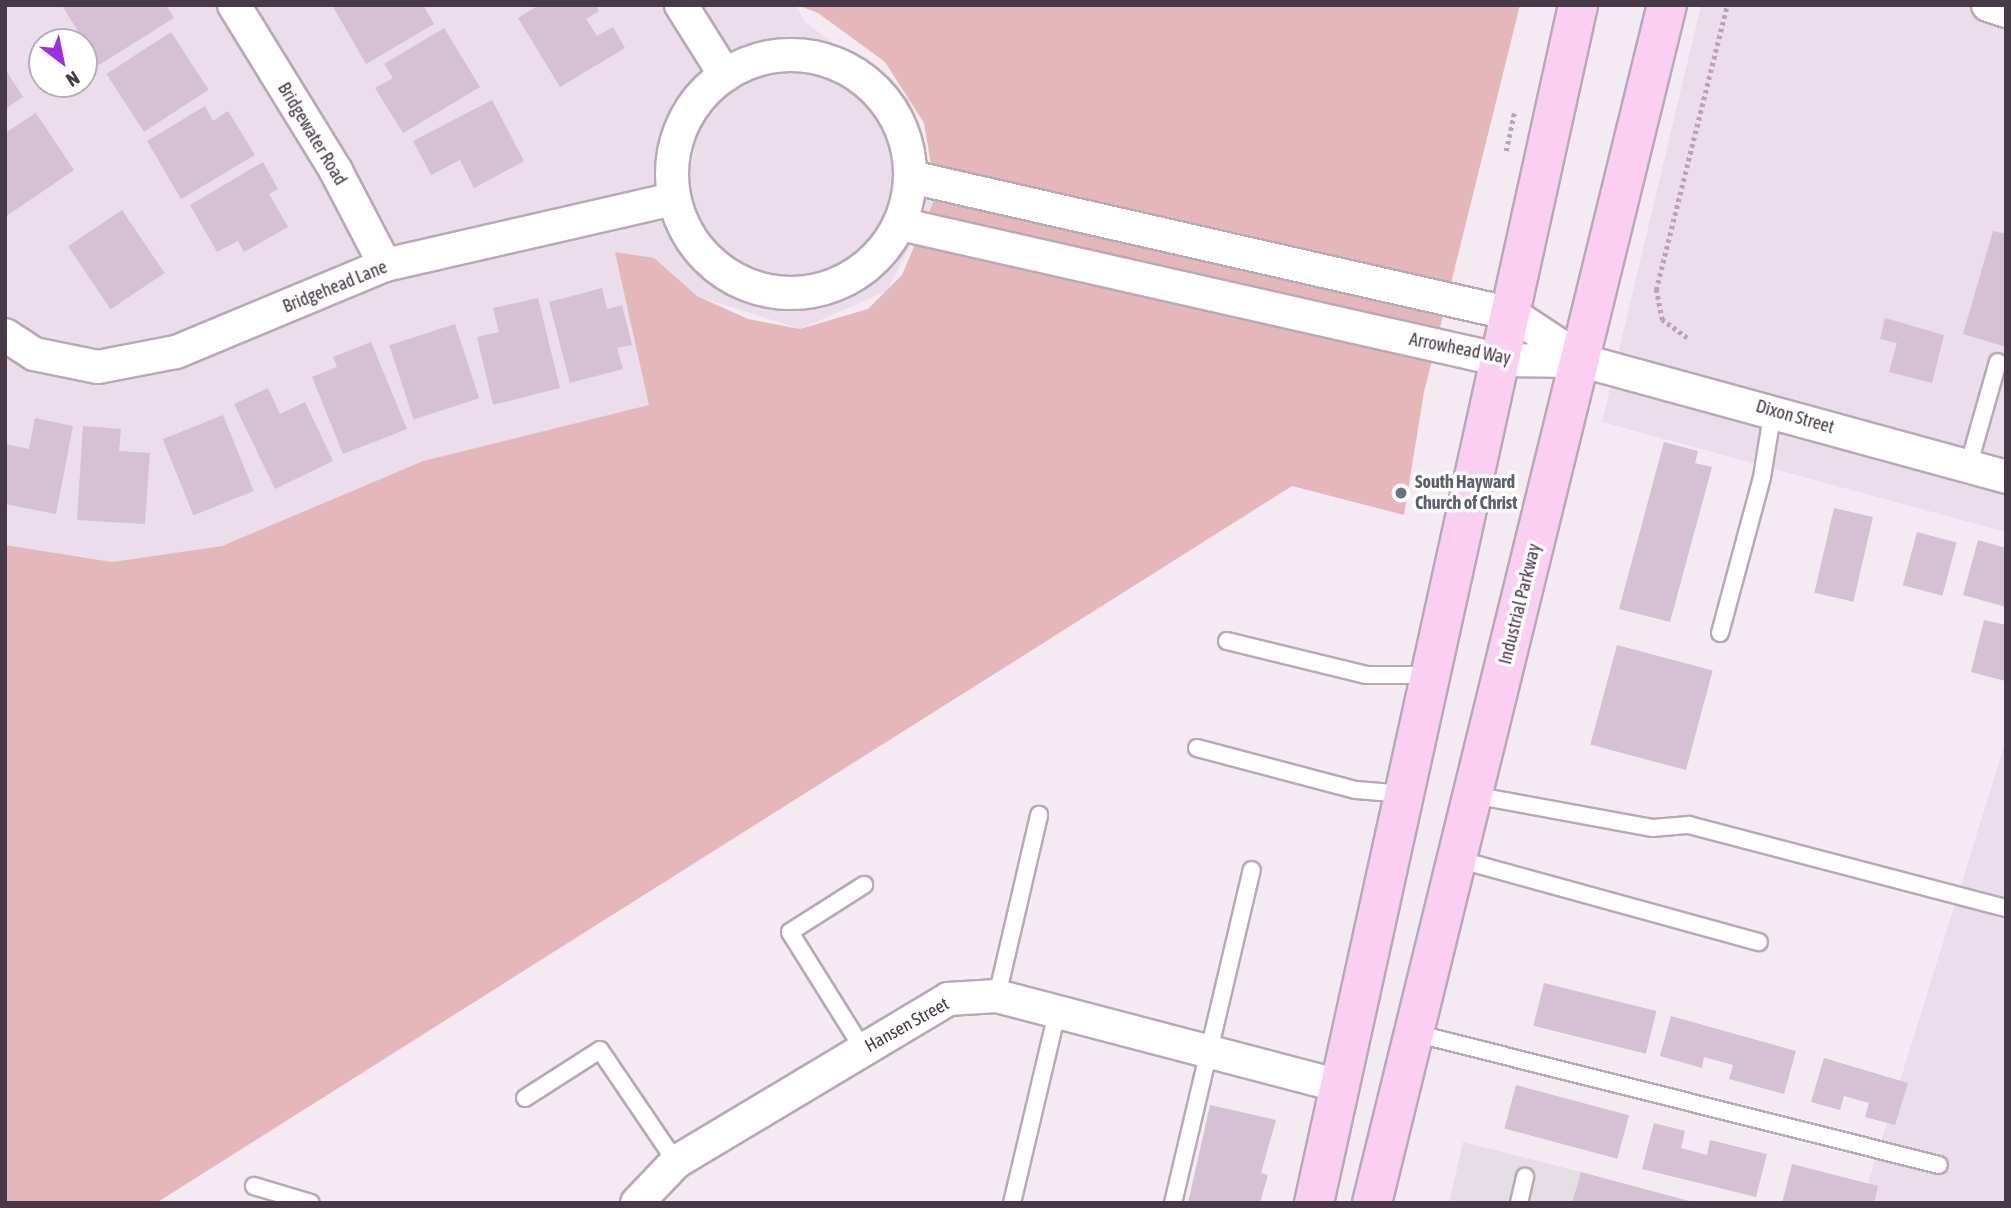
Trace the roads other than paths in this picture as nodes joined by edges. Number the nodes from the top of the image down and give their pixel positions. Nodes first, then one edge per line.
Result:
1 (234, 5) edge
2 (681, 5) edge
3 (1578, 5) edge
4 (1667, 5) edge
5 (1988, 5) edge
6 (2006, 11) edge
7 (725, 75) junction
8 (911, 177) junction
9 (674, 199) junction
10 (900, 224) junction
11 (384, 265) junction
12 (1512, 314) junction
13 (5, 335) edge
14 (1501, 360) junction
15 (1583, 360) junction
16 (1998, 362) dead end
17 (1773, 410) junction
18 (1968, 467) junction
19 (2006, 477) edge
20 (1720, 633) dead end
21 (1227, 641) dead end
22 (1431, 675) junction
23 (1197, 748) dead end
24 (1405, 794) junction
25 (1473, 795) junction
26 (1039, 815) dead end
27 (1457, 859) junction
28 (1252, 870) dead end
29 (864, 885) dead end
30 (2006, 908) edge
31 (1759, 942) dead end
32 (998, 996) junction
33 (1057, 1012) junction
34 (1414, 1033) junction
35 (863, 1049) junction
36 (1209, 1051) junction
37 (1340, 1086) junction
38 (525, 1098) dead end
39 (676, 1162) junction
40 (1939, 1165) dead end
41 (1525, 1177) dead end
42 (254, 1186) dead end
43 (311, 1203) edge
44 (637, 1203) edge
45 (1012, 1203) edge
46 (1173, 1203) edge
47 (1314, 1203) edge
48 (1372, 1203) edge
49 (1519, 1203) edge

1 - 11 street, Bridgewater Road
2 - 7 street
3 - 12 main road
4 - 15 main road, Industrial Parkway
5 - 6 street
7 - 8 street
7 - 9 street
8 - 10 street
8 - 12 street
9 - 10 street
9 - 11 street, Bridgehead Lane
10 - 14 street, Arrowhead Way
11 - 13 street, Bridgehead Lane
12 - 14 main road
12 - 15 street
14 - 15 street, Arrowhead Way
14 - 22 main road
15 - 17 street, Dixon Street
15 - 25 main road, Industrial Parkway
16 - 18 lane
17 - 18 street, Dixon Street
17 - 20 lane
18 - 19 street, Dixon Street
21 - 22 lane
22 - 24 main road
23 - 24 lane
24 - 37 main road
25 - 27 main road, Industrial Parkway
25 - 30 lane
26 - 32 lane
27 - 31 lane
27 - 34 main road, Industrial Parkway
28 - 36 lane
29 - 35 lane
32 - 33 street, Hansen Street
32 - 35 street, Hansen Street
33 - 36 street, Hansen Street
33 - 45 lane
34 - 40 lane
34 - 48 main road, Industrial Parkway
35 - 39 street, Hansen Street
36 - 37 street, Hansen Street
36 - 46 lane
37 - 47 main road
38 - 39 lane
39 - 44 street, Hansen Street
41 - 49 lane
42 - 43 lane

